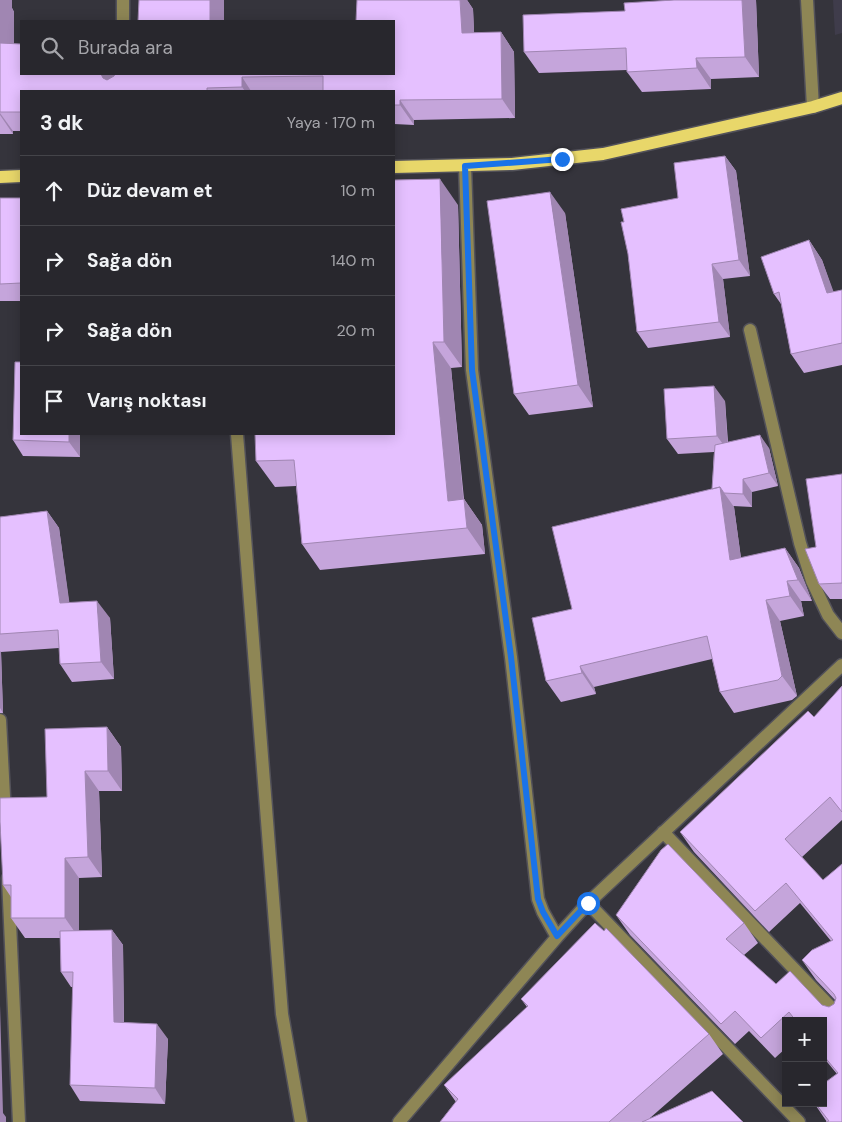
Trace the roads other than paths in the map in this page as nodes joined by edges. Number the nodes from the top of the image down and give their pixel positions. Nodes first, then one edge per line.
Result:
1 (123, 0) edge
2 (806, 0) edge
3 (123, 20) edge
4 (842, 98) edge
5 (813, 107) junction
6 (465, 166) junction
7 (395, 167) edge
8 (20, 176) edge
9 (0, 177) edge
10 (750, 330) dead end
11 (237, 435) edge
12 (842, 633) edge
13 (842, 665) edge
14 (0, 720) edge
15 (5, 827) edge
16 (663, 832) junction
17 (7, 866) edge
18 (588, 903) junction
19 (557, 936) junction
20 (842, 1019) edge
21 (19, 1122) edge
22 (301, 1122) edge
23 (399, 1122) edge
24 (799, 1122) edge

1 - 3 street
2 - 5 street
4 - 5 main road
5 - 6 main road
6 - 7 main road
6 - 19 street
8 - 9 main road
10 - 12 street
11 - 22 street
13 - 16 street
14 - 15 street
16 - 18 street
16 - 20 street
17 - 21 street
18 - 19 street
18 - 24 street
19 - 23 street

